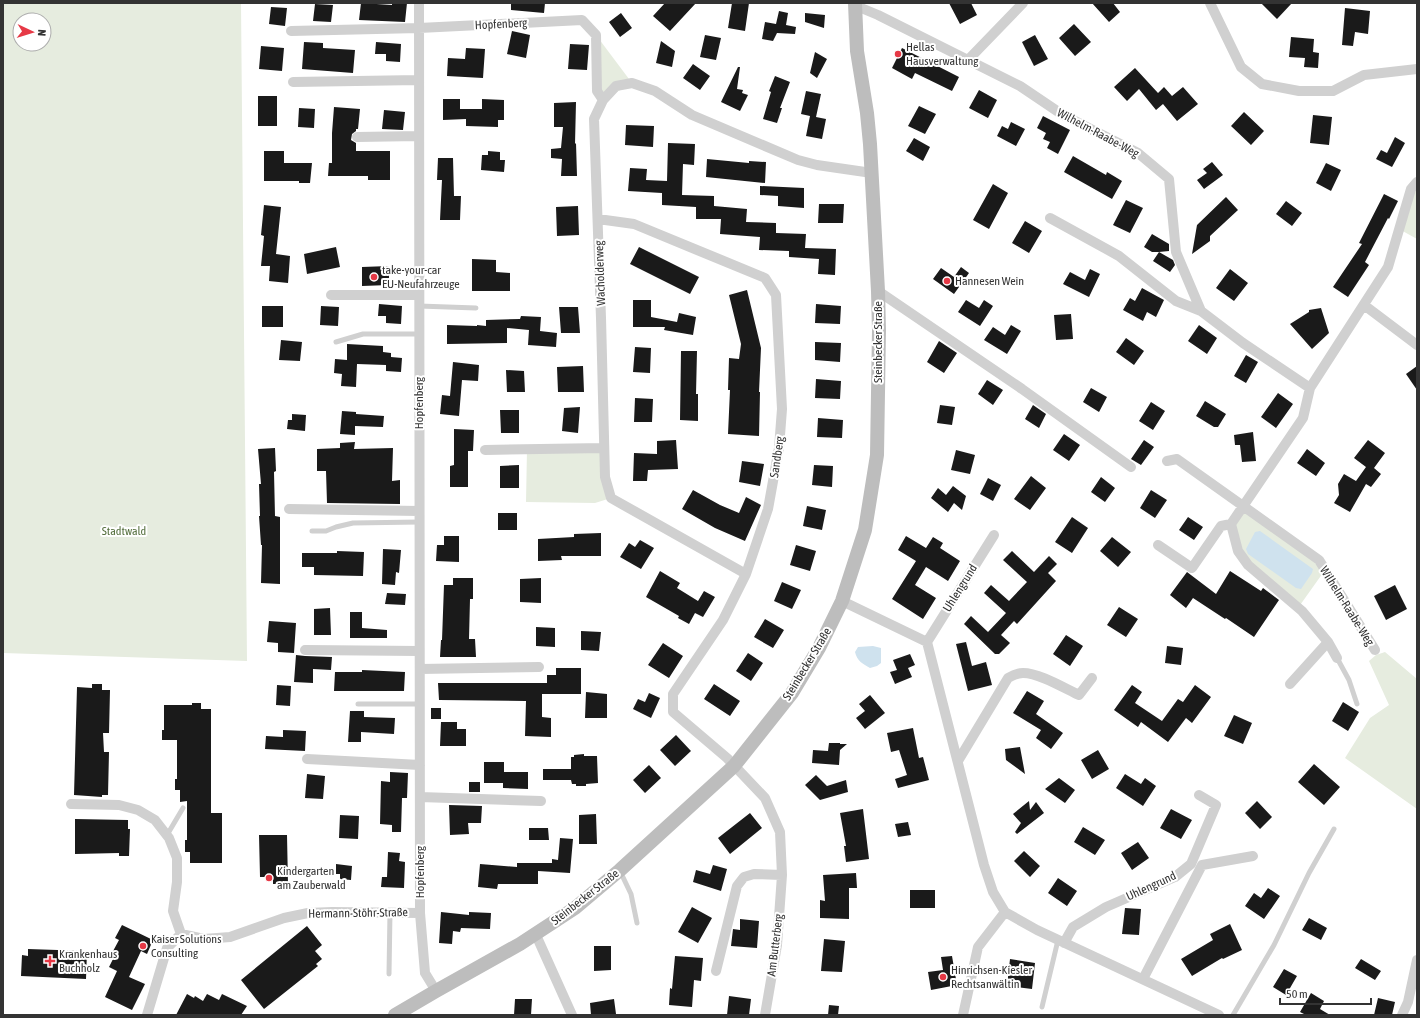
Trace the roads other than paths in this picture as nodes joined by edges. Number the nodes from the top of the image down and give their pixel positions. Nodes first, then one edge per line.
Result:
1 (419, 3) edge
2 (1023, 3) edge
3 (1210, 3) edge
4 (855, 4) edge
5 (419, 28) junction
6 (291, 31) dead end
7 (967, 60) junction
8 (1417, 69) edge
9 (419, 80) junction
10 (293, 82) dead end
11 (602, 100) junction
12 (419, 136) junction
13 (357, 137) dead end
14 (872, 173) junction
15 (1417, 182) edge
16 (1050, 218) dead end
17 (598, 219) junction
18 (878, 291) junction
19 (331, 295) dead end
20 (419, 295) junction
21 (1364, 305) junction
22 (419, 306) junction
23 (476, 308) dead end
24 (1201, 311) junction
25 (419, 334) junction
26 (336, 342) dead end
27 (1417, 345) edge
28 (1310, 388) junction
29 (604, 448) junction
30 (485, 450) dead end
31 (1167, 461) dead end
32 (1131, 467) dead end
33 (1243, 505) junction
34 (289, 509) dead end
35 (419, 511) junction
36 (419, 522) junction
37 (1231, 524) junction
38 (312, 531) dead end
39 (994, 535) dead end
40 (1158, 545) dead end
41 (746, 574) junction
42 (842, 601) junction
43 (927, 642) junction
44 (1328, 642) junction
45 (305, 650) dead end
46 (1375, 650) dead end
47 (419, 651) junction
48 (1337, 658) joint
49 (538, 667) dead end
50 (420, 669) junction
51 (1092, 678) dead end
52 (1290, 684) dead end
53 (358, 704) dead end
54 (420, 704) junction
55 (1357, 704) dead end
56 (307, 759) dead end
57 (958, 761) junction
58 (420, 765) junction
59 (734, 766) junction
60 (1198, 796) dead end
61 (420, 797) junction
62 (541, 800) dead end
63 (71, 804) dead end
64 (183, 808) dead end
65 (1334, 829) dead end
66 (167, 834) junction
67 (1253, 856) dead end
68 (620, 870) junction
69 (782, 874) junction
70 (390, 912) junction
71 (420, 912) junction
72 (1005, 912) junction
73 (636, 923) dead end
74 (181, 934) junction
75 (536, 934) junction
76 (1061, 941) junction
77 (1417, 960) edge
78 (716, 971) dead end
79 (389, 974) dead end
80 (1143, 979) junction
81 (436, 991) junction
82 (1042, 1007) dead end
83 (147, 1015) edge
84 (395, 1015) edge
85 (572, 1015) edge
86 (764, 1015) edge
87 (964, 1015) edge
88 (1219, 1015) edge
89 (1233, 1015) edge
90 (1402, 1015) edge

1 - 5 street, Hopfenberg
2 - 7 street
3 - 8 street
4 - 7 street, Wilhelm-Raabe-Weg
4 - 14 street, Steinbecker Straße
5 - 6 street, Hopfenberg
5 - 9 street, Hopfenberg
5 - 11 street, Hopfenberg
7 - 24 street, Wilhelm-Raabe-Weg
9 - 10 street
9 - 12 street, Hopfenberg
11 - 14 street, Wacholderweg
11 - 17 street, Wacholderweg
12 - 13 street
12 - 20 street, Hopfenberg
14 - 18 street, Steinbecker Straße
15 - 21 street
16 - 24 street, Wilhelm-Raabe-Weg
17 - 29 street, Wacholderweg
17 - 41 street, Sandberg
18 - 32 street, Steinbecker Straße
18 - 42 street, Steinbecker Straße
19 - 20 street
20 - 22 street, Hopfenberg
21 - 27 street
21 - 28 street
22 - 23 lane
22 - 25 street, Hopfenberg
24 - 28 street, Wilhelm-Raabe-Weg
25 - 26 lane
25 - 35 street, Hopfenberg
28 - 33 street
29 - 30 street
29 - 41 street, Wacholderweg
31 - 33 street, Wilhelm-Raabe-Weg
33 - 37 street
33 - 46 street, Wilhelm-Raabe-Weg
34 - 35 street
35 - 36 street, Hopfenberg
36 - 38 lane
36 - 47 street, Hopfenberg
37 - 40 street
37 - 44 street
39 - 43 street, Uhlengrund
41 - 59 street, Sandberg
42 - 43 street
42 - 59 street, Steinbecker Straße
43 - 57 street
44 - 48 street
44 - 52 street
45 - 47 street
47 - 50 street, Hopfenberg
48 - 55 lane
49 - 50 street
50 - 54 street, Hopfenberg
51 - 57 street
53 - 54 lane
54 - 58 street, Hopfenberg
56 - 58 street
57 - 72 street
58 - 61 street, Hopfenberg
59 - 68 street, Steinbecker Straße
59 - 69 street, Am Butterberg
60 - 76 street, Uhlengrund
61 - 62 street
61 - 71 street, Hopfenberg
63 - 66 street
64 - 66 lane
65 - 89 lane
66 - 74 street
67 - 80 street, Uhlengrund
68 - 73 lane
68 - 75 street, Steinbecker Straße
69 - 78 street
69 - 86 street, Am Butterberg
70 - 71 street, Hermann-Stöhr-Straße
70 - 74 street, Hermann-Stöhr-Straße
70 - 79 lane
71 - 81 street, Hopfenberg
72 - 76 street
72 - 87 street
74 - 83 street
75 - 81 street, Steinbecker Straße
75 - 85 street
76 - 80 street
76 - 82 lane
77 - 90 street
80 - 88 street
81 - 84 street, Steinbecker Straße

